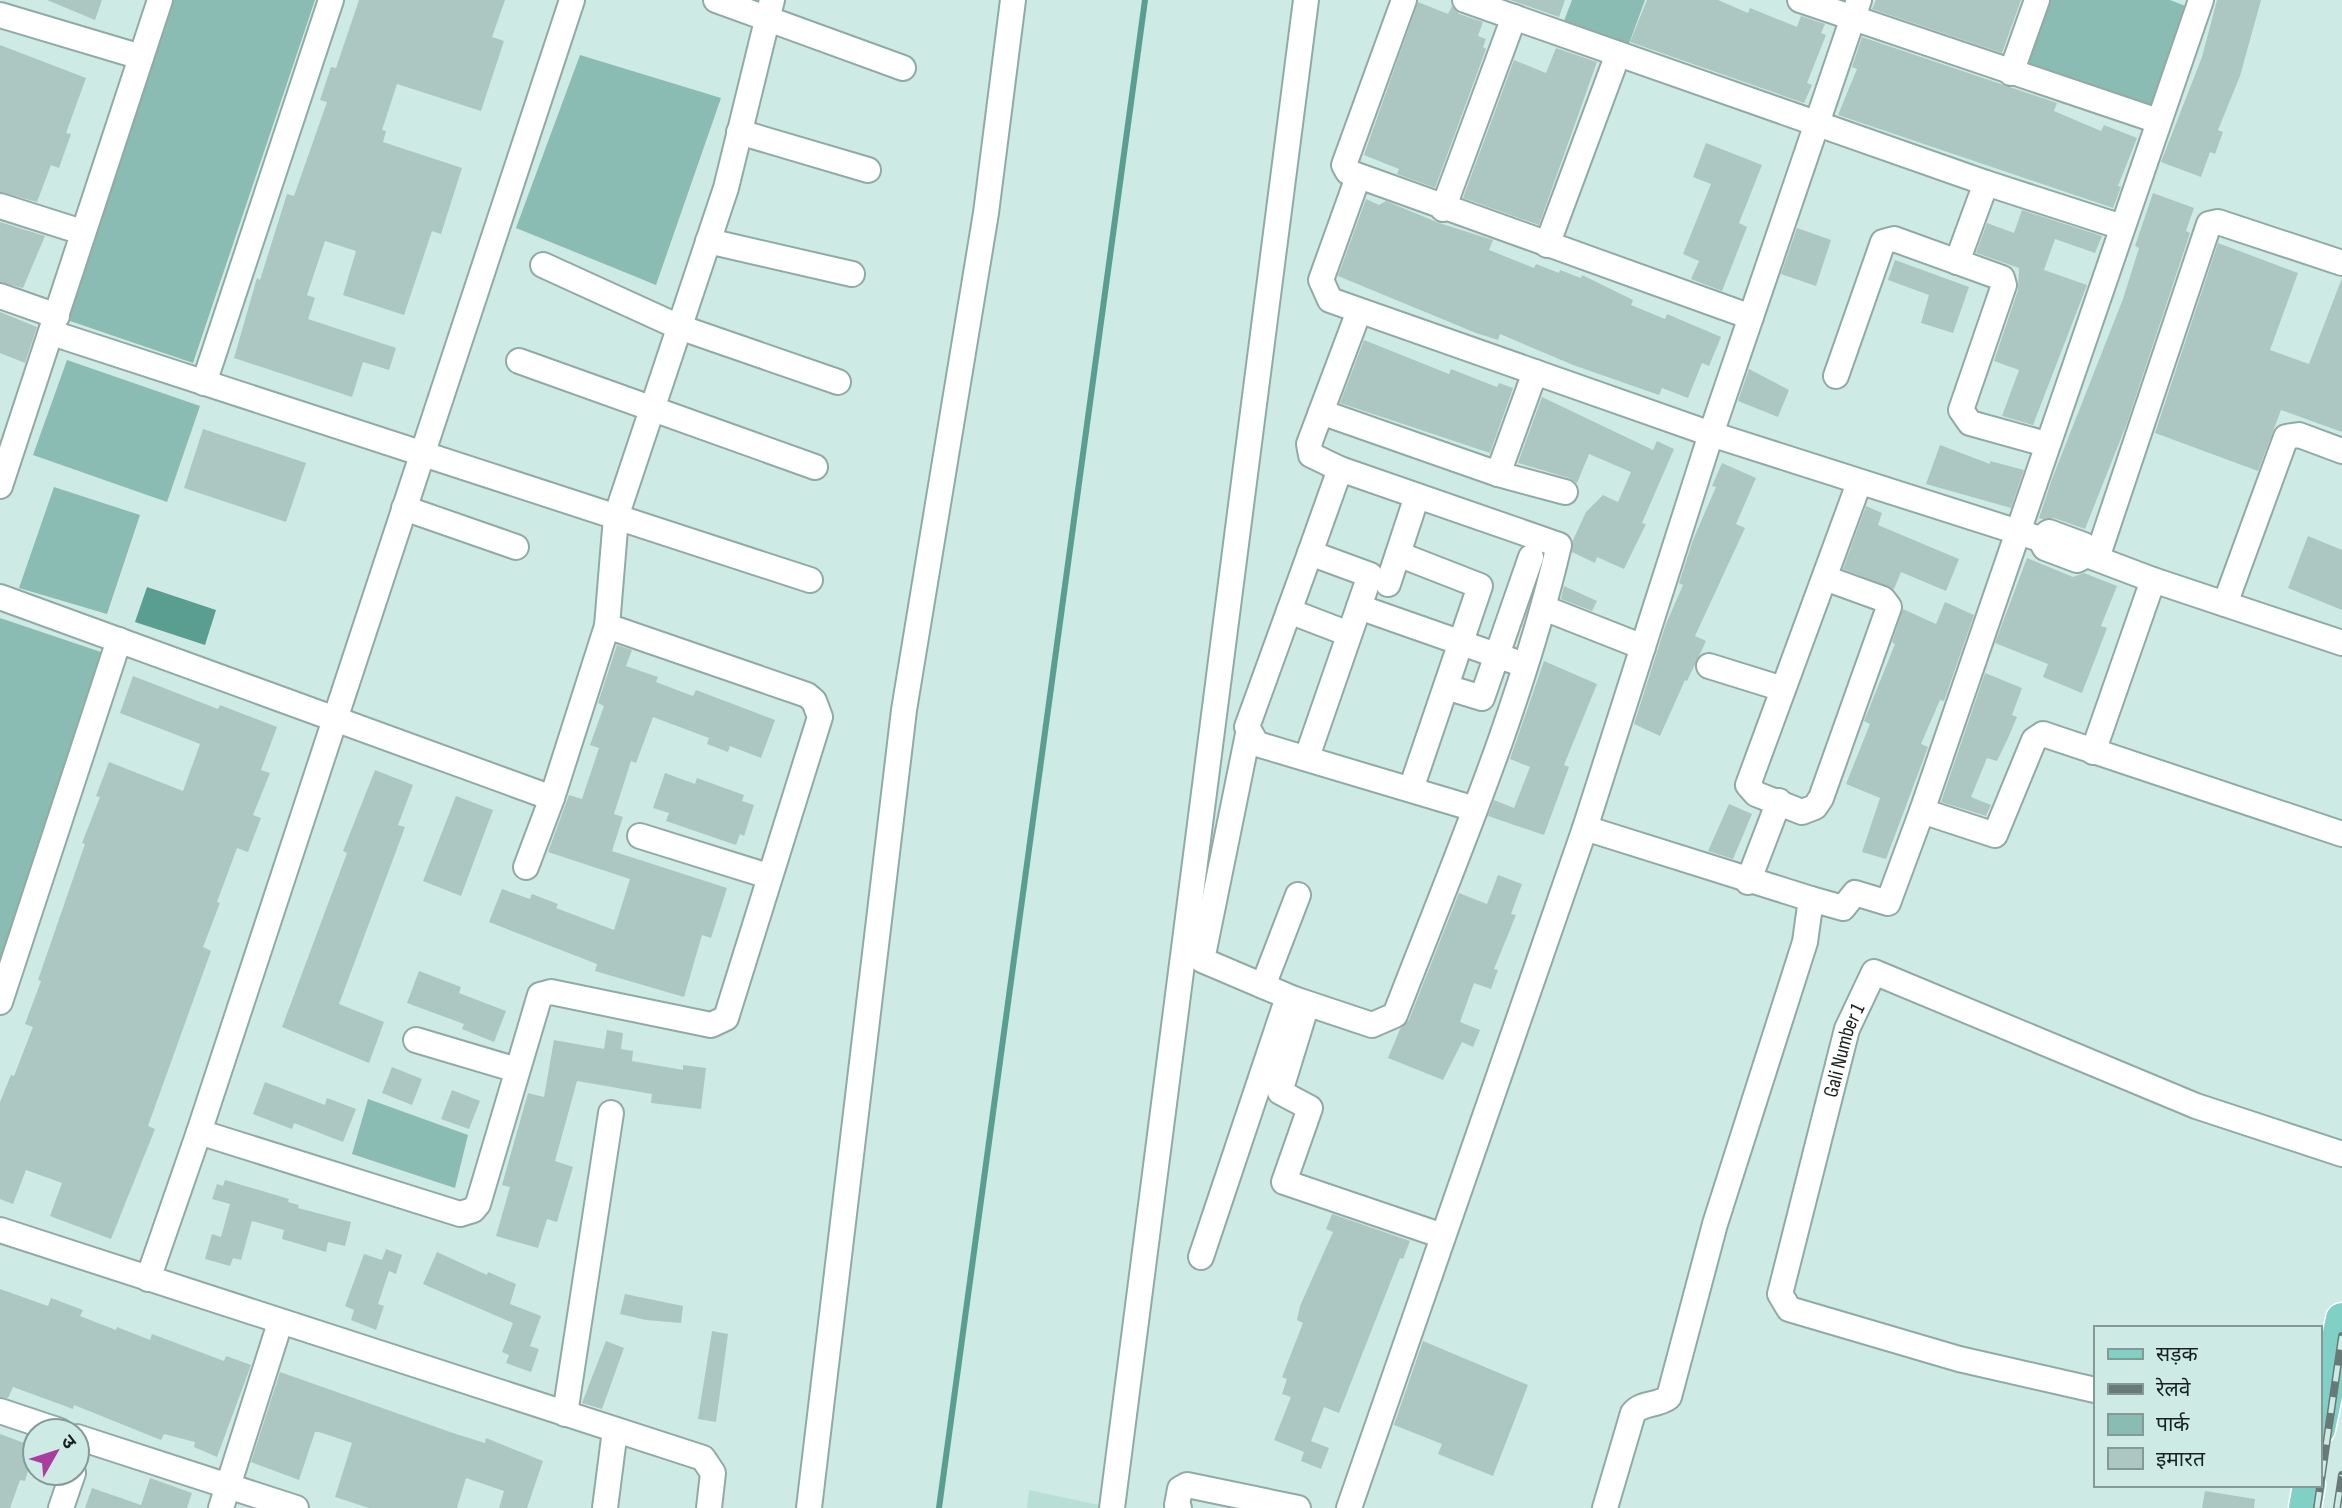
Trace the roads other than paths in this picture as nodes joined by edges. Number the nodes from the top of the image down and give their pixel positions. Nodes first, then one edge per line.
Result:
1 (160, 0) edge
2 (331, 0) edge
3 (572, 0) edge
4 (716, 0) edge
5 (1013, 0) edge
6 (1306, 0) edge
7 (1404, 0) edge
8 (1465, 0) edge
9 (1800, 0) edge
10 (2037, 0) edge
11 (2201, 0) edge
12 (770, 9) edge
13 (1856, 9) edge
14 (0, 15) edge
15 (1514, 17) junction
16 (1618, 54) junction
17 (141, 57) junction
18 (903, 68) dead end
19 (2011, 73) junction
20 (2158, 121) junction
21 (1817, 123) junction
22 (739, 132) junction
23 (868, 170) dead end
24 (1358, 177) junction
25 (1986, 183) junction
26 (0, 206) edge
27 (1443, 209) junction
28 (2122, 227) junction
29 (82, 232) junction
30 (708, 241) junction
31 (1547, 245) junction
32 (1957, 262) junction
33 (2342, 263) edge
34 (543, 265) dead end
35 (852, 274) dead end
36 (0, 296) edge
37 (1359, 311) junction
38 (1751, 317) junction
39 (54, 324) junction
40 (679, 327) junction
41 (519, 361) dead end
42 (1535, 372) junction
43 (1836, 376) dead end
44 (838, 382) dead end
45 (204, 383) junction
46 (11, 409) edge
47 (652, 409) junction
48 (1321, 412) junction
49 (1711, 434) junction
50 (2046, 444) junction
51 (2342, 451) edge
52 (421, 455) junction
53 (815, 467) dead end
54 (1340, 468) junction
55 (1498, 474) junction
56 (1859, 483) junction
57 (0, 486) edge
58 (1565, 492) dead end
59 (1417, 496) junction
60 (404, 508) junction
61 (616, 517) junction
62 (2017, 531) junction
63 (516, 547) dead end
64 (1310, 553) junction
65 (1398, 554) junction
66 (1531, 557) dead end
67 (2092, 557) junction
68 (1825, 578) junction
69 (810, 580) dead end
70 (2153, 580) junction
71 (1388, 584) dead end
72 (0, 597) edge
73 (2225, 604) junction
74 (1359, 607) junction
75 (1544, 608) junction
76 (1289, 611) junction
77 (607, 626) junction
78 (1349, 634) junction
79 (119, 640) junction
80 (1461, 643) junction
81 (2342, 643) edge
82 (1643, 647) junction
83 (1497, 655) junction
84 (1527, 666) junction
85 (1709, 666) dead end
86 (1446, 687) junction
87 (1783, 689) junction
88 (334, 718) junction
89 (1248, 734) junction
90 (2093, 752) junction
91 (1307, 757) junction
92 (1411, 789) junction
93 (552, 798) junction
94 (1779, 801) junction
95 (1475, 809) junction
96 (1922, 811) junction
97 (1585, 828) junction
98 (2342, 834) edge
99 (640, 836) dead end
100 (526, 867) dead end
101 (768, 876) junction
102 (1748, 882) junction
103 (1298, 895) dead end
104 (1811, 900) junction
105 (1263, 986) junction
106 (0, 1002) edge
107 (1300, 1002) junction
108 (416, 1040) dead end
109 (517, 1070) junction
110 (611, 1113) dead end
111 (200, 1132) junction
112 (2342, 1154) edge
113 (0, 1230) edge
114 (1443, 1236) junction
115 (1201, 1256) dead end
116 (148, 1279) junction
117 (2342, 1319) edge
118 (280, 1323) junction
119 (2094, 1390) edge
120 (0, 1411) edge
121 (565, 1414) junction
122 (21, 1418) edge
123 (2321, 1419) edge
124 (615, 1430) junction
125 (91, 1449) edge
126 (68, 1487) edge
127 (2309, 1487) edge
128 (225, 1497) edge
129 (61, 1508) edge
130 (296, 1508) edge
131 (605, 1508) edge
132 (709, 1508) edge
133 (809, 1508) edge
134 (1112, 1508) edge
135 (1179, 1508) edge
136 (1298, 1508) edge
137 (1349, 1508) edge
138 (1605, 1508) edge
139 (2305, 1508) edge

1 - 17 street
2 - 45 street
3 - 52 street
4 - 12 street
5 - 133 street
6 - 134 street
7 - 24 street
8 - 15 street
9 - 13 street
10 - 19 street
11 - 20 street
12 - 18 street
12 - 22 street
13 - 19 street
13 - 21 street
14 - 17 street
15 - 16 street
15 - 27 street
16 - 21 street
16 - 31 street
17 - 29 street
19 - 20 street
20 - 28 street
21 - 25 street
21 - 38 street
22 - 23 street
22 - 30 street
24 - 27 street
24 - 37 street
25 - 28 street
25 - 32 street
26 - 29 street
27 - 31 street
28 - 50 street
29 - 39 street
30 - 35 street
30 - 40 street
31 - 38 street
32 - 43 street
32 - 50 street
33 - 67 street
34 - 40 street
36 - 39 street
37 - 42 street
37 - 48 street
38 - 49 street
39 - 45 street
39 - 46 street
40 - 44 street
40 - 47 street
41 - 47 street
42 - 49 street
42 - 55 street
45 - 52 street
46 - 57 street
47 - 53 street
47 - 61 street
48 - 54 street
48 - 55 street
49 - 56 street
49 - 82 street
50 - 62 street
51 - 73 street
52 - 60 street
52 - 61 street
54 - 59 street
54 - 64 street
55 - 58 street
56 - 62 street
56 - 68 street
59 - 65 street
59 - 75 street
60 - 63 street
60 - 88 street
61 - 69 street
61 - 77 street
62 - 67 street
62 - 96 street
64 - 74 street
64 - 76 street
65 - 71 street
65 - 80 street
66 - 83 street
67 - 70 street
68 - 87 street
68 - 94 street
70 - 73 street
70 - 90 street
72 - 79 street
73 - 81 street
74 - 78 street
74 - 80 street
75 - 82 street
75 - 84 street
76 - 78 street
76 - 89 street
77 - 93 street
77 - 101 street
78 - 91 street
79 - 88 street
79 - 106 street
80 - 83 street
80 - 86 street
82 - 97 street
83 - 84 street
83 - 86 street
84 - 95 street
85 - 87 street
86 - 92 street
87 - 94 street
88 - 93 street
88 - 111 street
89 - 91 street
89 - 105 street
90 - 96 street
90 - 98 street
91 - 92 street
92 - 95 street
93 - 100 street
94 - 102 street
95 - 107 street
96 - 104 street
97 - 102 street
97 - 114 street
99 - 101 street
101 - 109 street
102 - 104 street
103 - 105 street
104 - 138 street
105 - 107 street
107 - 114 street
107 - 115 street
108 - 109 street
109 - 111 street
110 - 121 street
111 - 116 street
112 - 119 street, Gali Number 1
113 - 116 street
114 - 137 street
116 - 118 street
117 - 123 main road
118 - 121 street
118 - 128 street
120 - 122 street
121 - 124 street
124 - 131 street
124 - 132 street
125 - 128 street
126 - 129 street
127 - 139 main road
128 - 130 street
135 - 136 street

